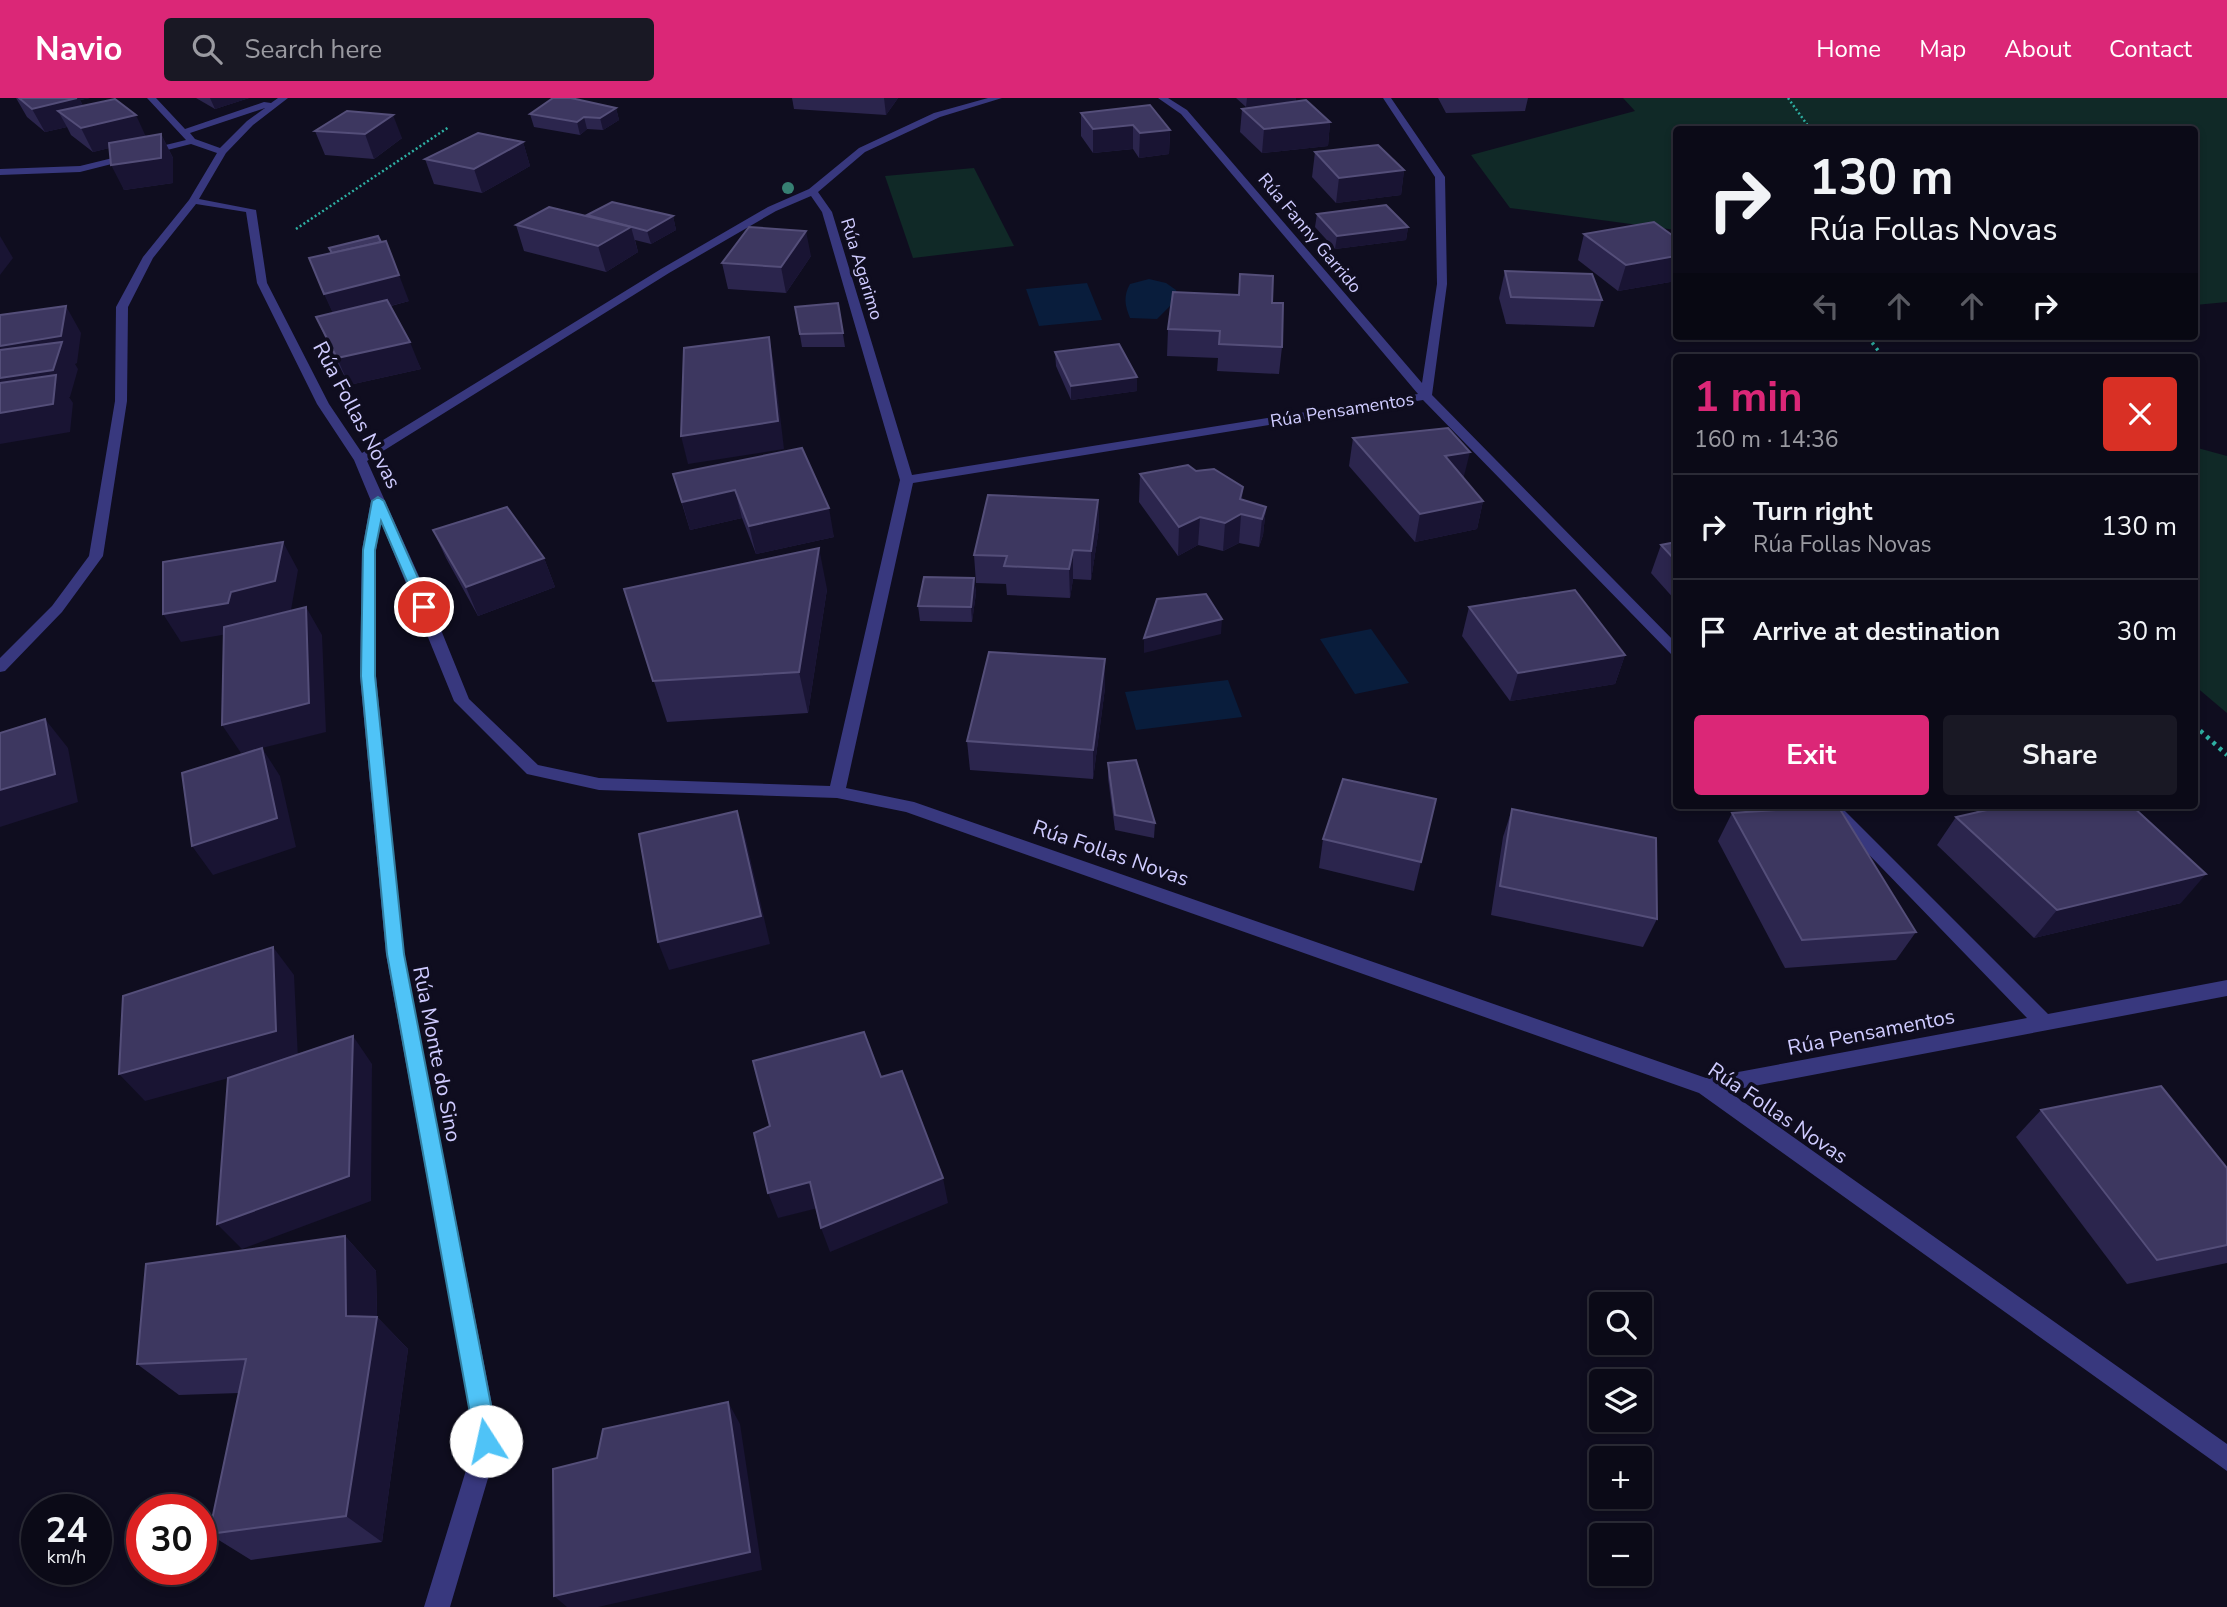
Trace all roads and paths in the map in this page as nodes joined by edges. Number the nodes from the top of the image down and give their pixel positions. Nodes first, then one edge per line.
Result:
1 (151, 98) edge
2 (284, 98) edge
3 (998, 98) edge
4 (1162, 98) edge
5 (1387, 98) edge
6 (1788, 98) edge
7 (1808, 126) edge
8 (449, 127) dead end
9 (184, 132) junction
10 (192, 141) junction
11 (222, 152) junction
12 (0, 172) edge
13 (813, 191) junction
14 (193, 201) junction
15 (258, 254) junction
16 (1870, 340) edge
17 (1881, 354) edge
18 (1426, 396) junction
19 (360, 460) junction
20 (907, 480) junction
21 (378, 501) junction
22 (1673, 647) edge
23 (0, 667) edge
24 (2198, 729) edge
25 (2227, 755) edge
26 (837, 792) junction
27 (1833, 809) edge
28 (2227, 988) edge
29 (2043, 1022) junction
30 (1706, 1087) junction
31 (2227, 1460) edge
32 (437, 1607) edge

1 - 9 street
2 - 9 street
2 - 11 street
3 - 13 street
4 - 18 street, Rúa Fanny Garrido
5 - 18 street
6 - 7 path
8 - 15 path
9 - 10 street
10 - 11 street
10 - 12 street
11 - 14 street
13 - 19 street
13 - 20 street, Rúa Agarimo
14 - 15 street, Rúa Follas Novas
14 - 23 street
15 - 19 street, Rúa Follas Novas
16 - 17 path
18 - 20 street, Rúa Pensamentos
18 - 22 street, Rúa Pensamentos
19 - 21 street, Rúa Follas Novas
20 - 26 street, Rúa Agarimo
21 - 26 street, Rúa Follas Novas
21 - 32 street, Rúa Monte do Sino
24 - 25 path
26 - 30 street, Rúa Follas Novas
27 - 29 street
28 - 29 street, Rúa Pensamentos
29 - 30 street, Rúa Pensamentos
30 - 31 street, Rúa Follas Novas

